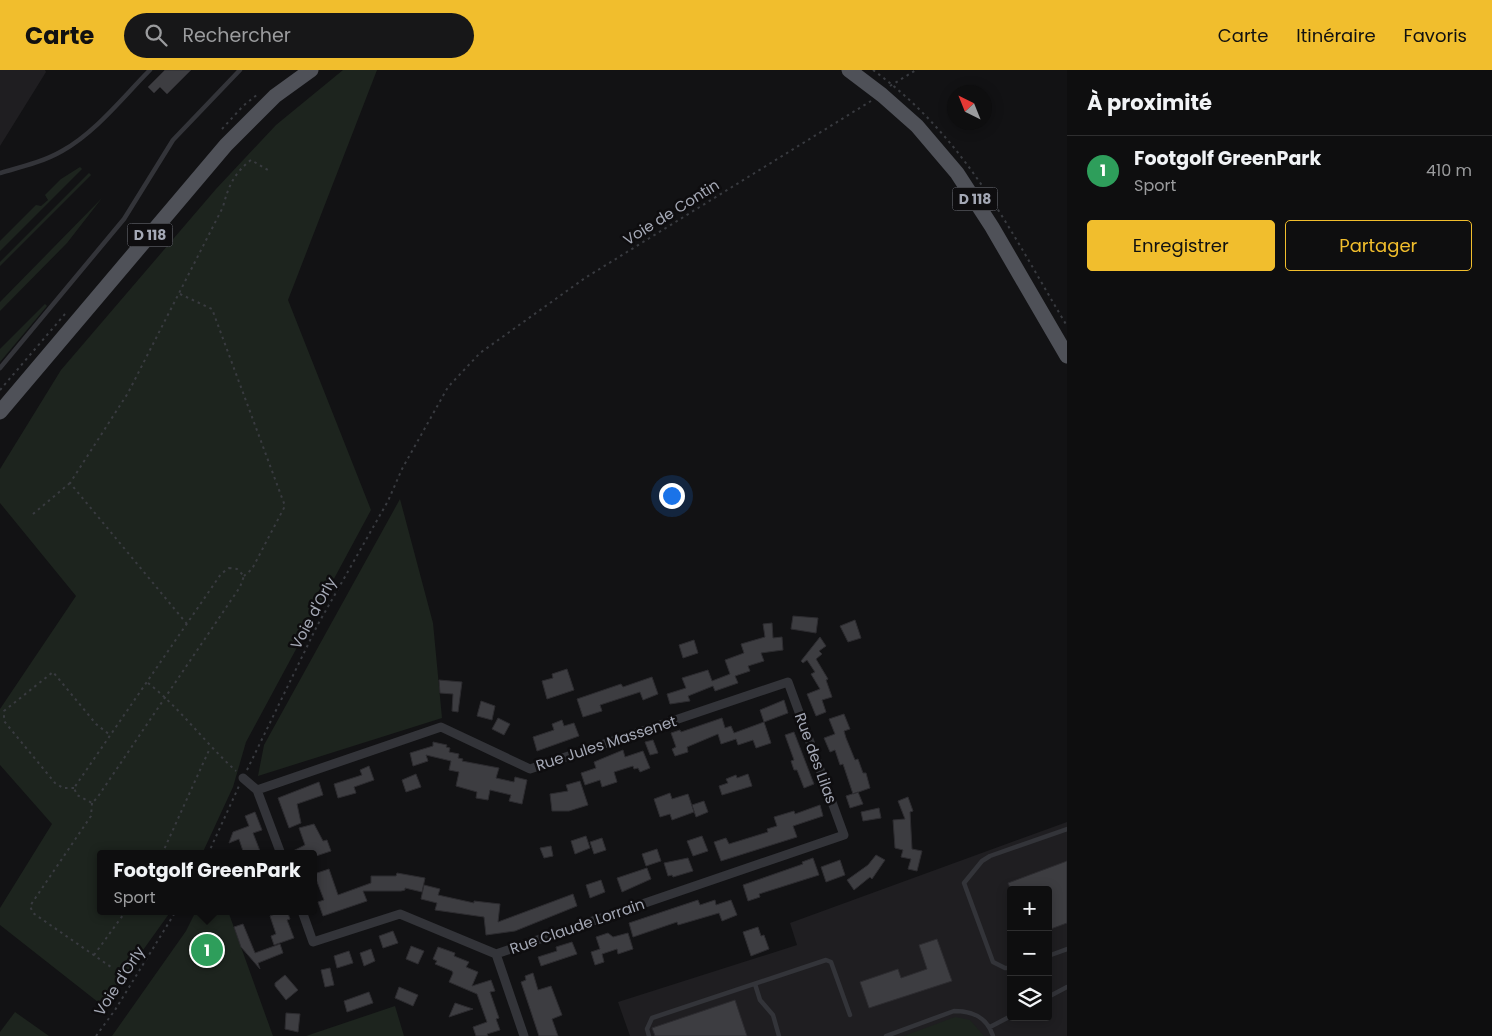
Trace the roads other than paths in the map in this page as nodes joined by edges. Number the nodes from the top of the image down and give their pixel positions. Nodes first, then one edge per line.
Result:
1 (150, 70) edge
2 (240, 70) edge
3 (311, 70) edge
4 (849, 70) edge
5 (0, 173) edge
6 (1067, 356) edge
7 (0, 368) edge
8 (0, 412) edge
9 (788, 682) joint
10 (243, 778) road end
11 (258, 790) junction
12 (1067, 829) edge
13 (844, 835) joint
14 (280, 850) edge
15 (303, 915) edge
16 (1067, 949) edge
17 (496, 954) junction
18 (1052, 955) edge
19 (1007, 968) edge
20 (755, 984) junction
21 (1067, 987) edge
22 (1052, 995) edge
23 (850, 1015) dead end
24 (1007, 1018) edge
25 (990, 1027) junction
26 (524, 1036) edge
27 (649, 1036) edge
28 (779, 1036) edge
29 (886, 1036) edge
30 (993, 1036) edge

1 - 5 lane
2 - 7 lane
3 - 8 main road, D 118
4 - 6 main road, D 118
9 - 11 street, Rue Jules Massenet
9 - 13 street, Rue des Lilas
10 - 11 street
11 - 14 street
12 - 19 lane
13 - 17 street, Rue Claude Lorrain
15 - 17 street, Rue Claude Lorrain
16 - 18 lane
17 - 26 street
20 - 23 lane
20 - 27 lane
20 - 28 lane
21 - 22 lane
24 - 25 lane
25 - 29 lane
25 - 30 lane

